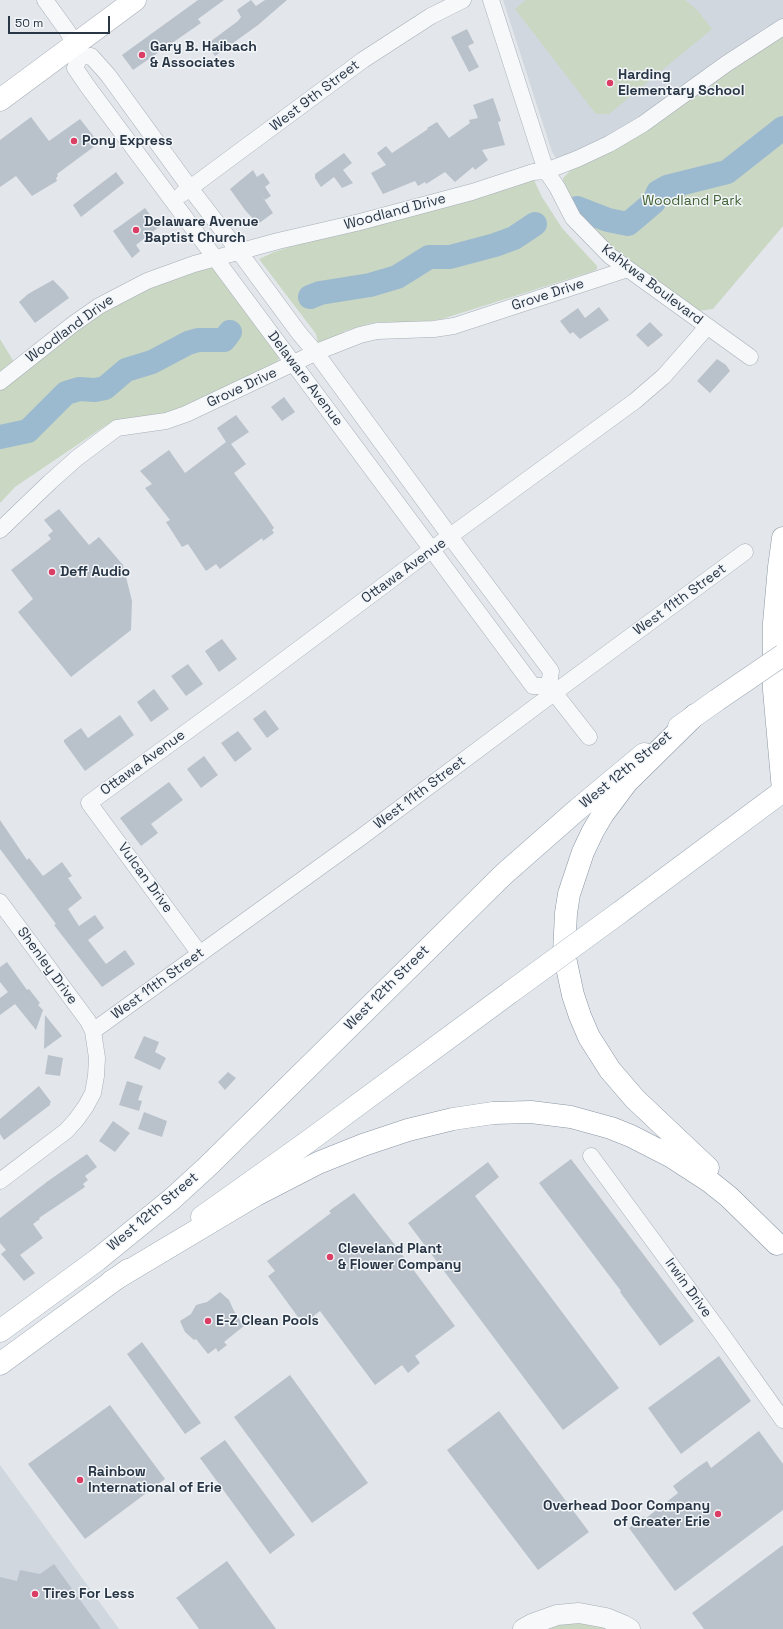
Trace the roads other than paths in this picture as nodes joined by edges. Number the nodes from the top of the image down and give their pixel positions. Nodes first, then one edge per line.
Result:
1 (44, 0) edge
2 (135, 0) edge
3 (463, 0) edge
4 (491, 0) edge
5 (783, 26) edge
6 (77, 51) junction
7 (0, 100) edge
8 (546, 171) junction
9 (190, 188) junction
10 (173, 201) junction
11 (240, 252) junction
12 (216, 258) junction
13 (628, 269) junction
14 (707, 327) junction
15 (316, 353) junction
16 (750, 357) dead end
17 (294, 363) junction
18 (0, 382) edge
19 (0, 530) edge
20 (450, 537) junction
21 (783, 538) edge
22 (431, 550) junction
23 (744, 552) dead end
24 (783, 655) edge
25 (552, 689) junction
26 (695, 715) junction
27 (589, 737) dead end
28 (783, 790) edge
29 (89, 803) joint
30 (0, 902) edge
31 (200, 954) junction
32 (93, 1031) junction
33 (591, 1156) dead end
34 (0, 1181) edge
35 (780, 1247) edge
36 (112, 1281) junction
37 (0, 1331) edge
38 (0, 1364) edge
39 (783, 1420) edge
40 (523, 1629) edge
41 (630, 1629) edge

1 - 6 street, Delaware Avenue
2 - 6 main road
3 - 9 street, West 9th Street
4 - 8 street, Kahkwa Boulevard
5 - 8 street, Woodland Drive
6 - 7 main road
6 - 9 street, Delaware Avenue
6 - 10 street, Delaware Avenue
8 - 11 street, Woodland Drive
8 - 13 street, Kahkwa Boulevard
9 - 10 street, West 9th Street
9 - 11 street, Delaware Avenue
10 - 12 street, Delaware Avenue
11 - 12 street, Woodland Drive
11 - 15 street, Delaware Avenue
12 - 17 street, Delaware Avenue
12 - 18 street, Woodland Drive
13 - 14 street, Kahkwa Boulevard
13 - 15 street, Grove Drive
14 - 16 street, Kahkwa Boulevard
14 - 20 street, Ottawa Avenue
15 - 17 street, Grove Drive
15 - 20 street, Delaware Avenue
17 - 19 street, Grove Drive
17 - 22 street, Delaware Avenue
20 - 22 street, Ottawa Avenue
20 - 25 street, Delaware Avenue
21 - 28 main road
22 - 25 street, Delaware Avenue
22 - 29 street, Ottawa Avenue
23 - 25 street, West 11th Street
24 - 26 main road, West 12th Street, bridge
25 - 27 street
25 - 31 street, West 11th Street
26 - 35 main road
26 - 37 main road, West 12th Street
28 - 36 main road, West 12th Street, bridge
29 - 31 street, Vulcan Drive
30 - 32 street, Shenley Drive
31 - 32 street, West 11th Street
32 - 34 street
33 - 39 street, Irwin Drive
35 - 36 main road
36 - 38 main road, West 12th Street
40 - 41 street

